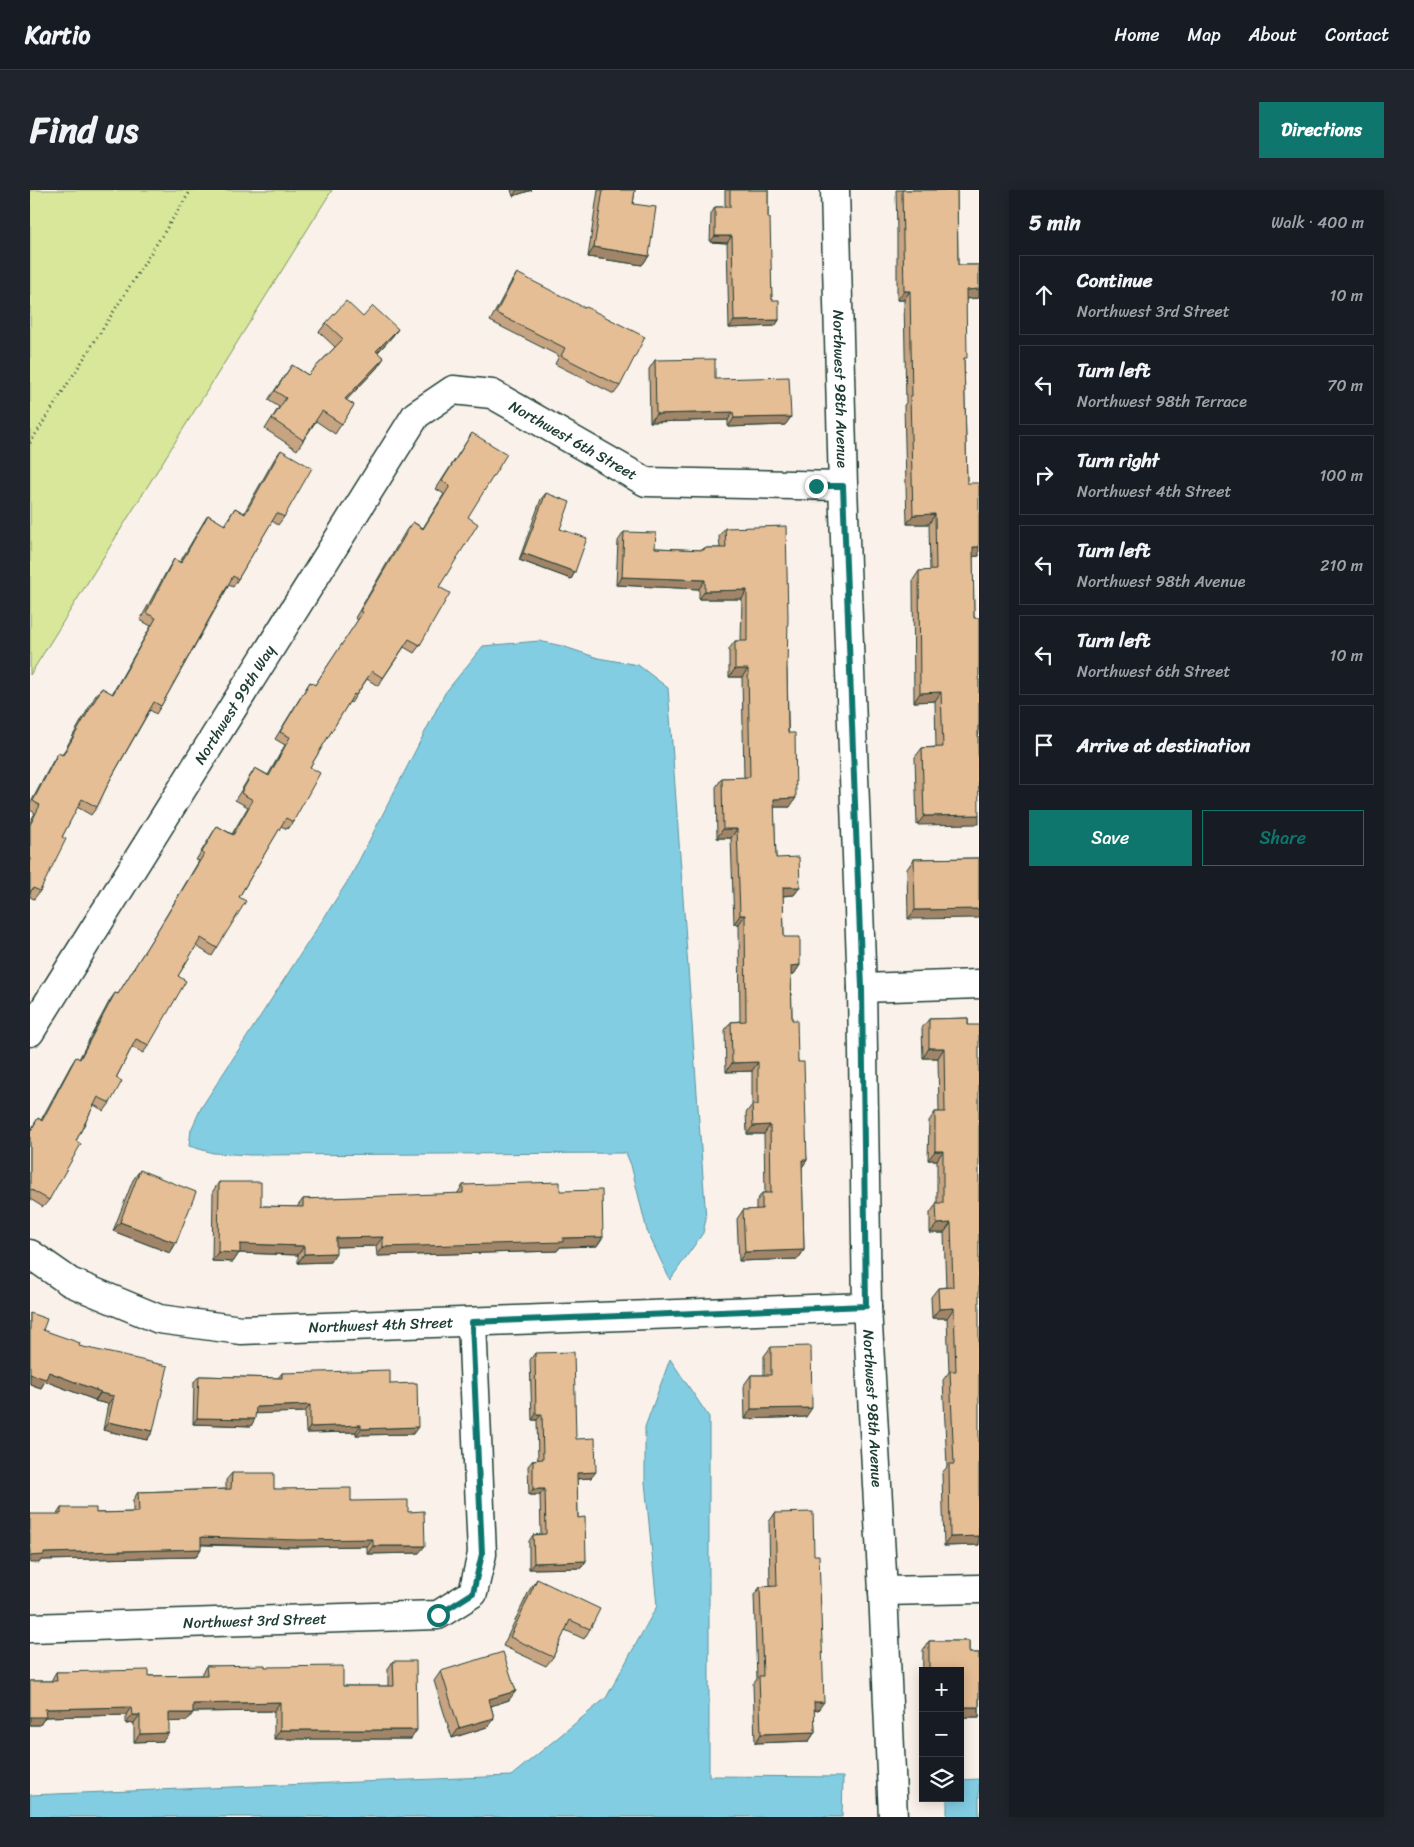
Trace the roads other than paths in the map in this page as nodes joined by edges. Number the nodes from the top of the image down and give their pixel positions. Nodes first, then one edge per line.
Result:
1 (835, 190) edge
2 (453, 390) joint
3 (843, 486) junction
4 (979, 984) edge
5 (862, 988) junction
6 (30, 1032) edge
7 (30, 1254) edge
8 (866, 1306) junction
9 (472, 1322) junction
10 (979, 1589) edge
11 (884, 1591) junction
12 (30, 1628) edge
13 (893, 1817) edge

1 - 3 street, Northwest 98th Avenue
2 - 3 street, Northwest 6th Street
2 - 6 street, Northwest 99th Way
3 - 5 street, Northwest 98th Avenue
4 - 5 street
5 - 8 street, Northwest 98th Avenue
7 - 9 street, Northwest 4th Street
8 - 9 street, Northwest 4th Street
8 - 11 street, Northwest 98th Avenue
9 - 12 street, Northwest 3rd Street
10 - 11 street
11 - 13 street, Northwest 98th Avenue

